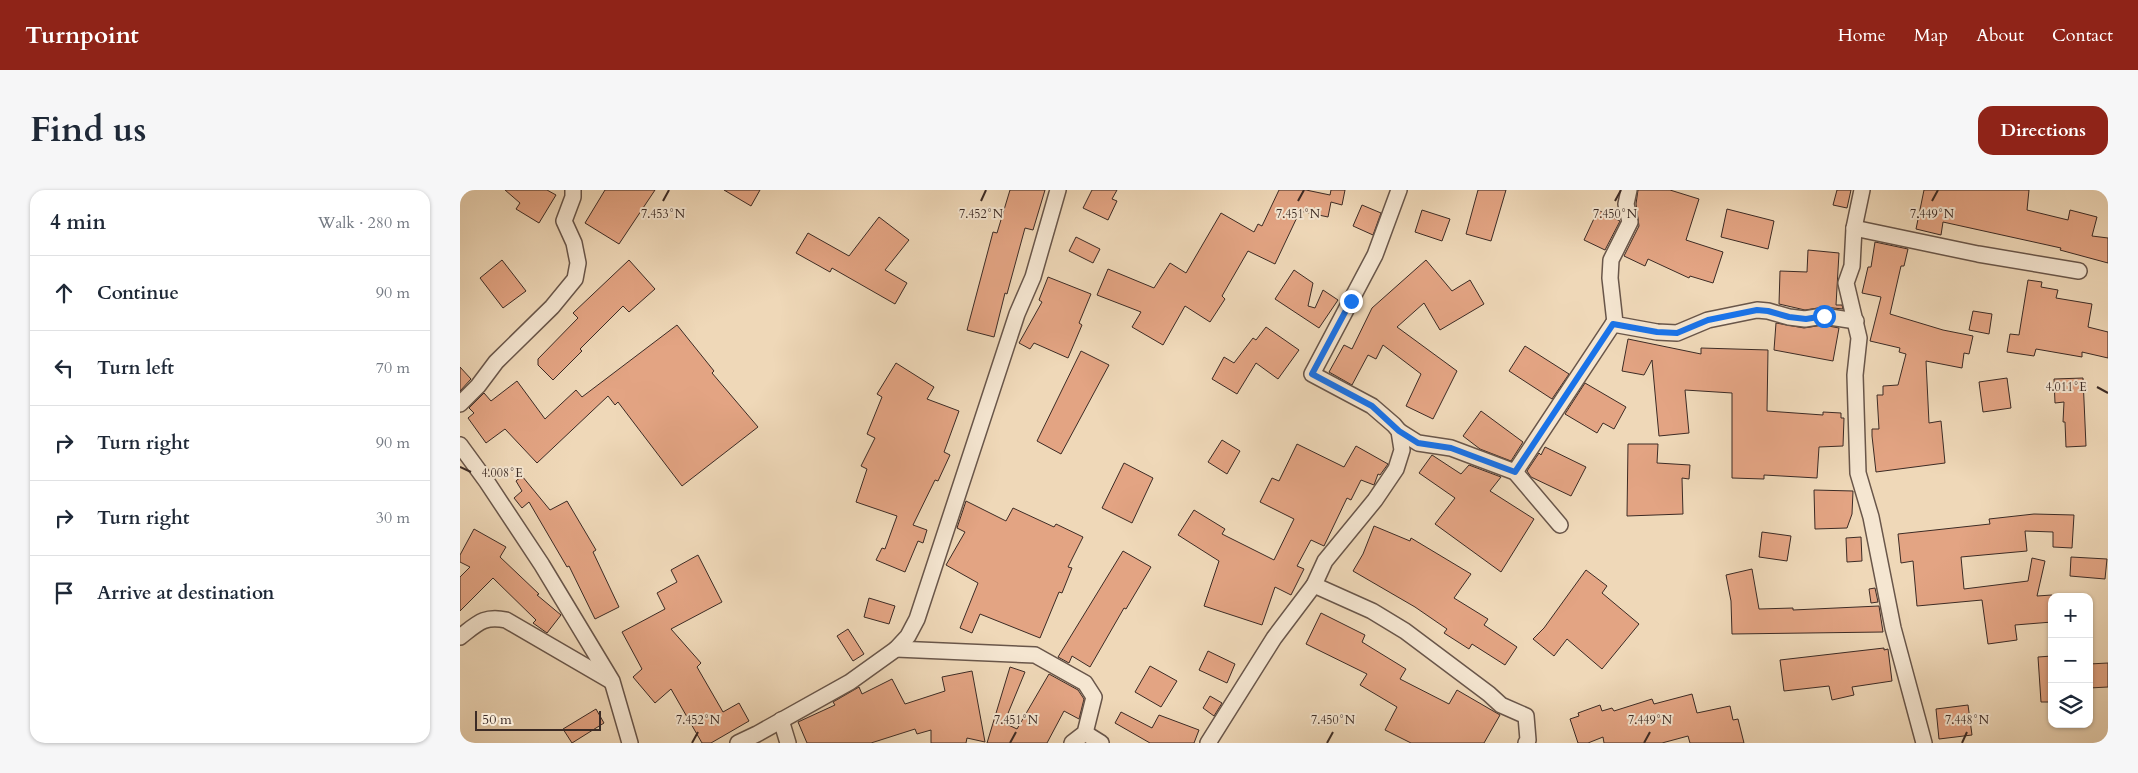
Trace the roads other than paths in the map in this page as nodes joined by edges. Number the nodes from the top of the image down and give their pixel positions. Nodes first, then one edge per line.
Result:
1 (572, 190) edge
2 (1058, 190) edge
3 (1399, 190) edge
4 (1628, 190) edge
5 (1862, 190) edge
6 (1854, 228) junction
7 (2079, 271) dead end
8 (1856, 321) junction
9 (1613, 324) junction
10 (460, 404) edge
11 (1399, 431) junction
12 (460, 445) edge
13 (1515, 472) junction
14 (1560, 525) dead end
15 (1314, 584) junction
16 (460, 637) edge
17 (896, 650) junction
18 (612, 681) junction
19 (781, 720) junction
20 (1085, 733) junction
21 (630, 743) edge
22 (738, 743) edge
23 (788, 743) edge
24 (1072, 743) edge
25 (1101, 743) edge
26 (1208, 743) edge
27 (1526, 743) edge
28 (1924, 743) edge

1 - 10 street
2 - 17 street
3 - 11 street
4 - 9 street
5 - 6 street
6 - 7 street
6 - 8 street
8 - 9 street
8 - 28 street
9 - 13 street
11 - 13 street
11 - 15 street
12 - 18 street
13 - 14 street
15 - 26 street
15 - 27 street
16 - 18 street
17 - 19 street
17 - 20 street
18 - 21 street
19 - 22 street
19 - 23 street
20 - 24 street
20 - 25 street

